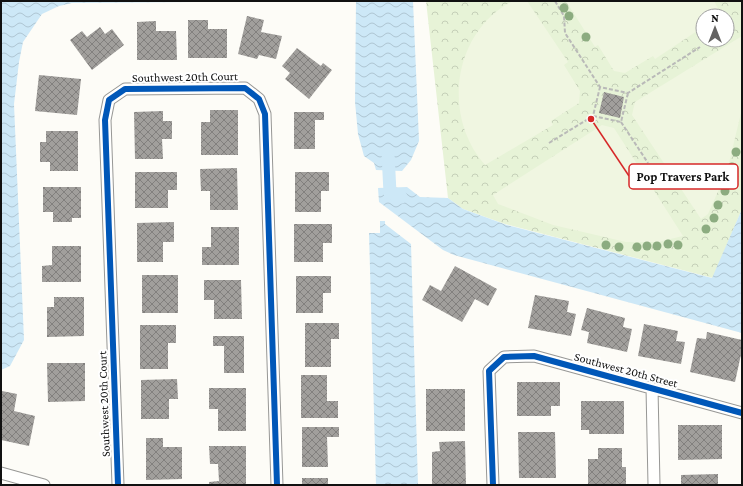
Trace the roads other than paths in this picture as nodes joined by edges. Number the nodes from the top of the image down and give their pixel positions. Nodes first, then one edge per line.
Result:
1 (652, 388) junction
2 (742, 413) edge
3 (1, 473) edge
4 (44, 485) edge
5 (118, 485) edge
6 (277, 485) edge
7 (493, 485) edge
8 (654, 485) edge

1 - 2 street, Southwest 20th Street
1 - 7 street, Southwest 20th Street
1 - 8 street
3 - 4 street
5 - 6 street, Southwest 20th Court

